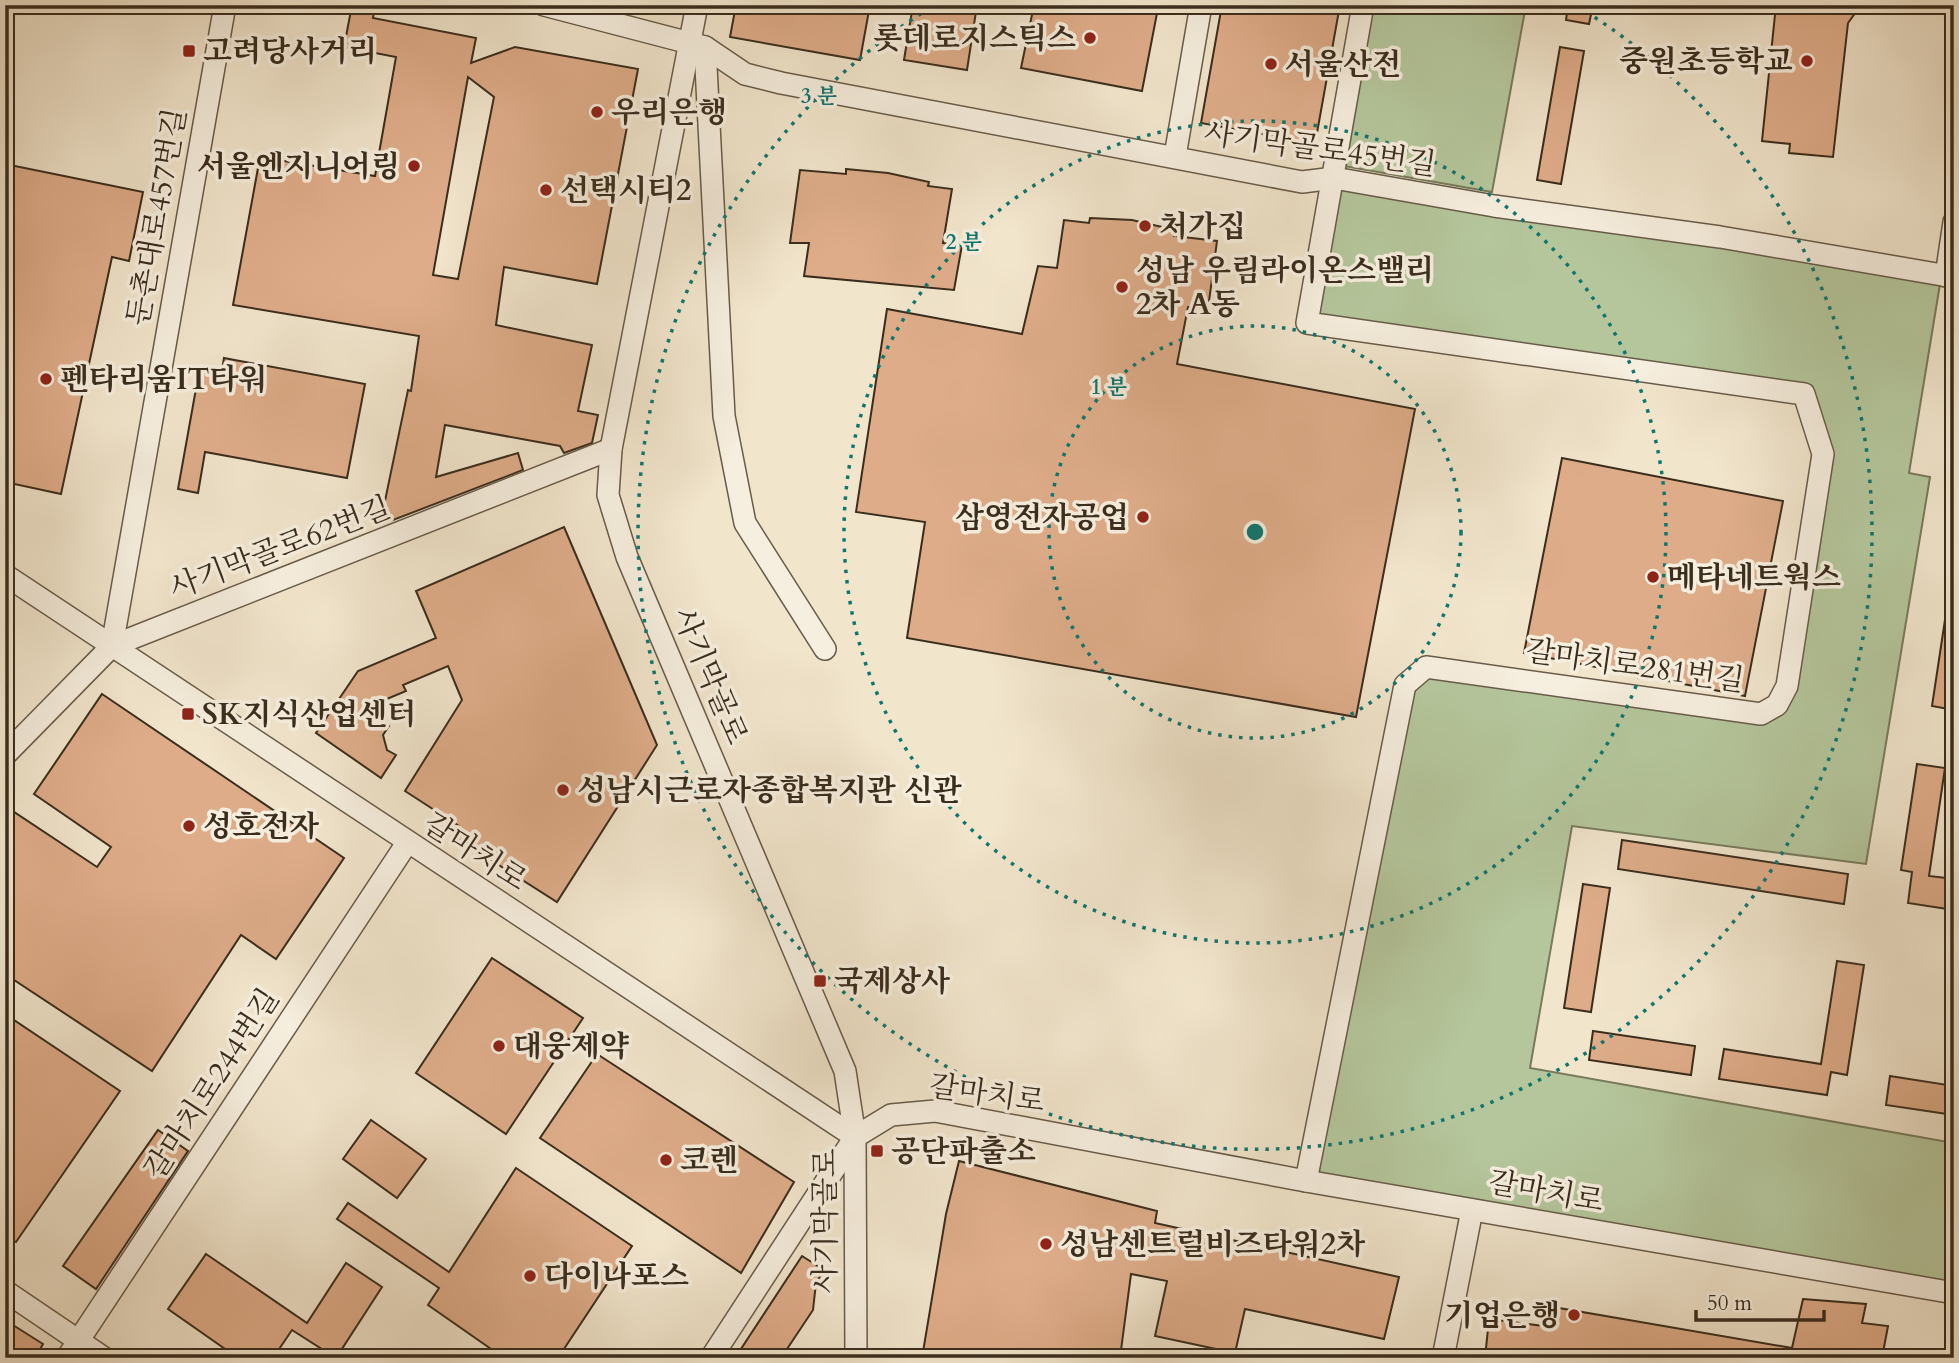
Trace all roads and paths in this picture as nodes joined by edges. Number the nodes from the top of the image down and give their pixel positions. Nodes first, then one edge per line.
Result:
1 (225, 5) edge
2 (544, 5) edge
3 (697, 5) edge
4 (1201, 5) edge
5 (1363, 5) edge
6 (697, 45) junction
7 (1174, 156) junction
8 (1334, 178) junction
9 (1954, 222) edge
10 (1950, 276) edge
11 (611, 449) junction
12 (5, 575) edge
13 (112, 646) junction
14 (825, 649) dead end
15 (5, 755) edge
16 (407, 843) junction
17 (855, 1137) junction
18 (1306, 1181) junction
19 (1472, 1210) junction
20 (5, 1292) edge
21 (1954, 1293) edge
22 (73, 1349) edge
23 (104, 1358) edge
24 (710, 1358) edge
25 (856, 1358) edge
26 (1443, 1358) edge

1 - 13 street, 둔촌대로457번길
2 - 6 street, 사기막골로45번길
3 - 6 street, 사기막골로
4 - 7 street
5 - 8 street
6 - 7 street, 사기막골로45번길
6 - 11 street, 사기막골로
6 - 14 street
7 - 8 street, 사기막골로45번길
8 - 10 street, 사기막골로45번길
8 - 18 street, 갈마치로281번길
9 - 10 street
11 - 13 street, 사기막골로62번길
11 - 17 street, 사기막골로
12 - 13 street, 갈마치로
13 - 15 street, 사기막골로62번길
13 - 16 street, 갈마치로
16 - 17 street, 갈마치로
16 - 22 street, 갈마치로244번길
17 - 18 street, 갈마치로
17 - 24 street
17 - 25 street, 사기막골로
18 - 19 street, 갈마치로
19 - 21 street, 갈마치로
19 - 26 street
20 - 22 street
22 - 23 street

